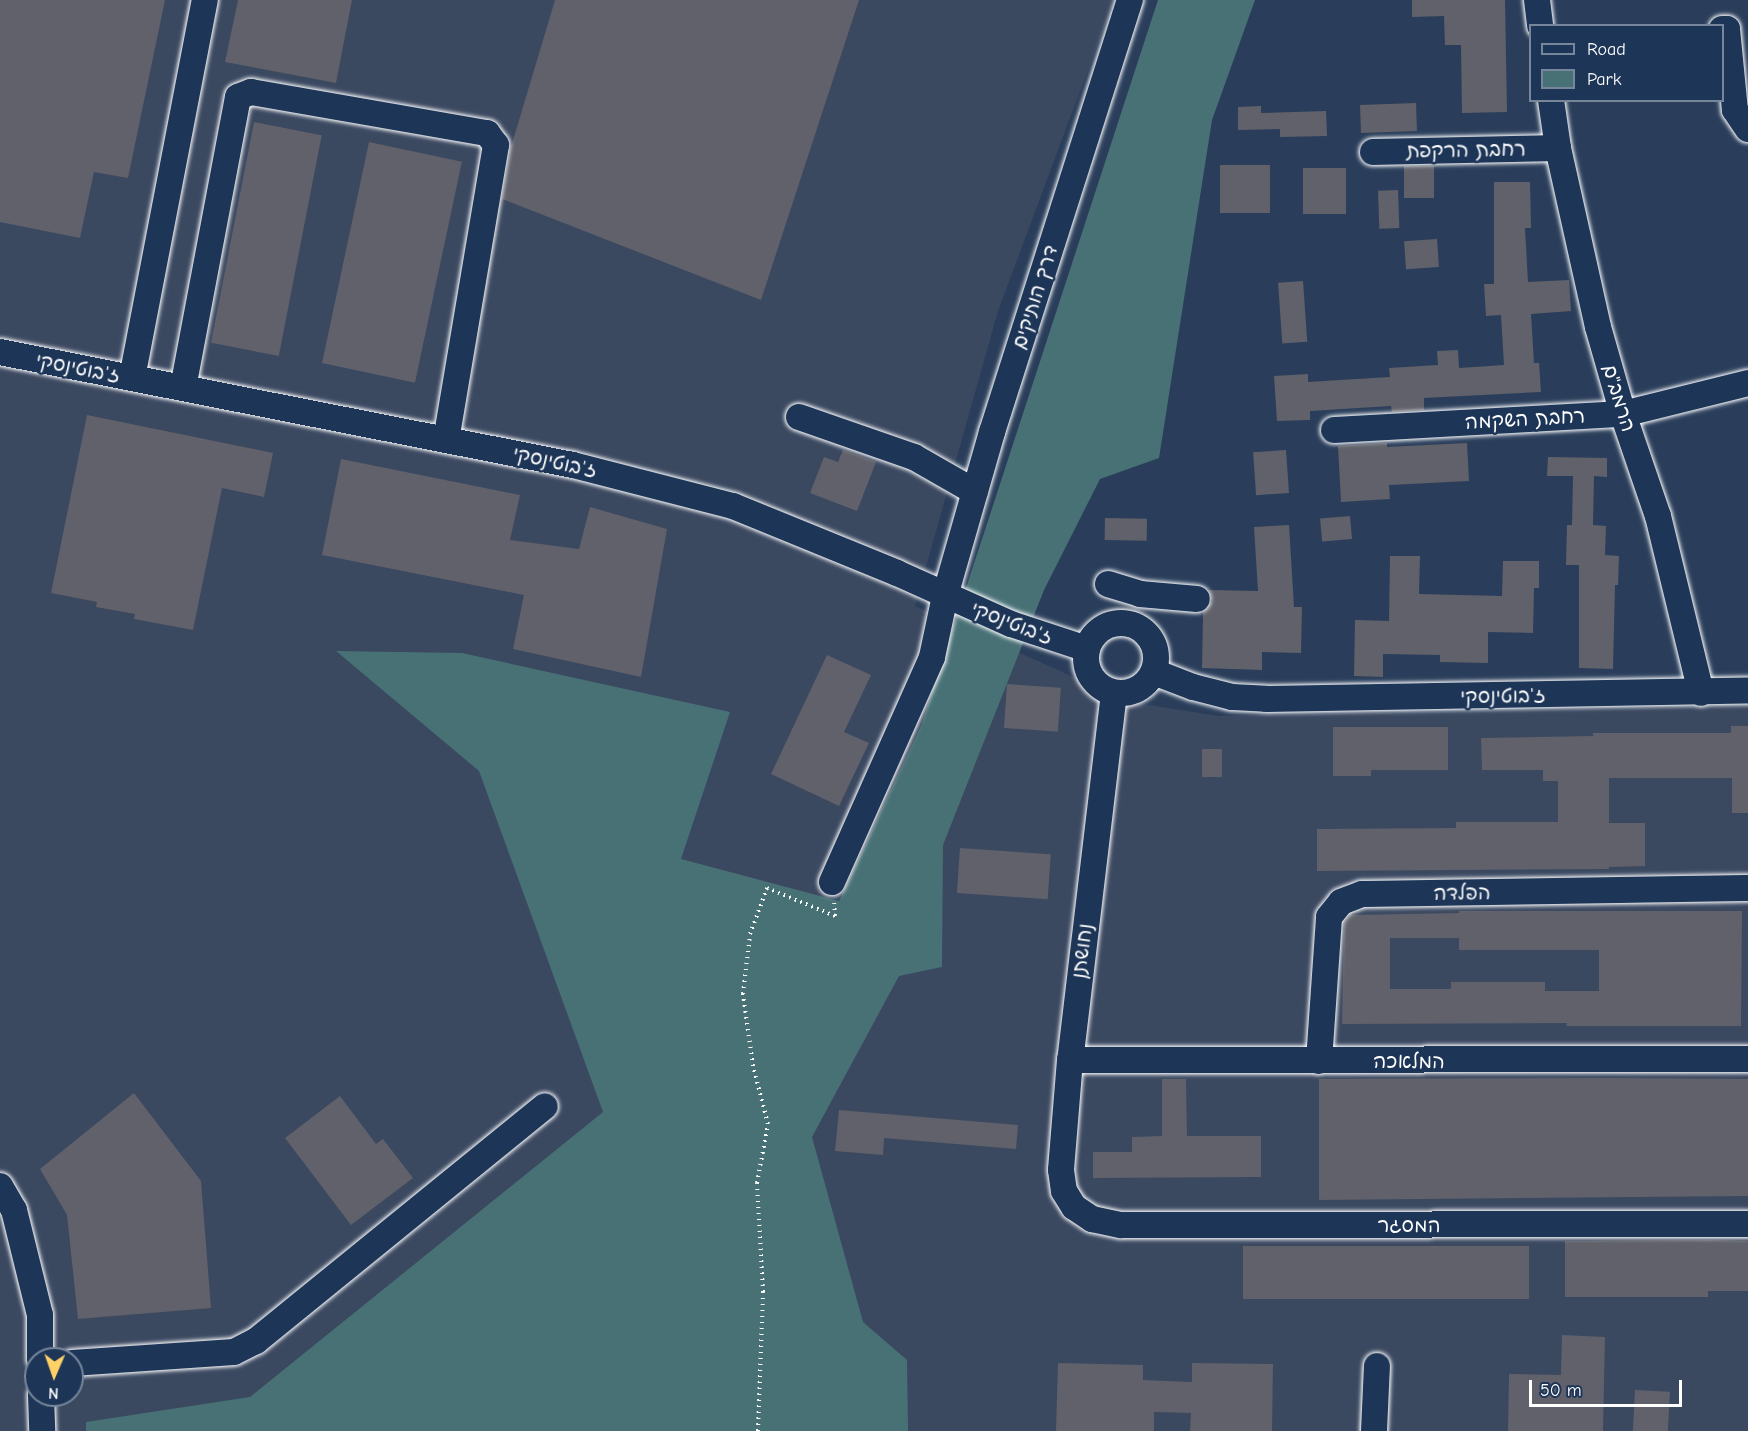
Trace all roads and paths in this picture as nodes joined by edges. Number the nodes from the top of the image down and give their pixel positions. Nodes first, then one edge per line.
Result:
1 (205, 0) edge
2 (1130, 0) edge
3 (1537, 0) edge
4 (1540, 24) edge
5 (1724, 29) edge
6 (1551, 102) edge
7 (1748, 129) edge
8 (1558, 148) junction
9 (1373, 152) dead end
10 (0, 352) edge
11 (132, 378) junction
12 (1748, 383) edge
13 (183, 388) junction
14 (1623, 414) junction
15 (799, 417) dead end
16 (1334, 430) dead end
17 (446, 440) junction
18 (975, 492) junction
19 (1108, 585) dead end
20 (1140, 594) junction
21 (945, 596) junction
22 (1197, 599) dead end
23 (1131, 624) junction
24 (1087, 649) junction
25 (1154, 672) junction
26 (1748, 691) edge
27 (1114, 693) junction
28 (1701, 693) junction
29 (832, 882) joint
30 (1748, 888) edge
31 (1748, 1059) edge
32 (1070, 1060) junction
33 (1319, 1061) junction
34 (545, 1106) dead end
35 (0, 1186) edge
36 (1074, 1207) joint
37 (1748, 1224) edge
38 (39, 1347) edge
39 (84, 1362) edge
40 (1377, 1366) dead end
41 (41, 1407) edge
42 (42, 1431) edge
43 (758, 1431) edge
44 (1374, 1431) edge

1 - 11 street
2 - 18 street, דרך הותיקים
3 - 4 street
5 - 7 street
6 - 8 street, הרמב"ם
8 - 9 street, רחבת הרקפת
8 - 14 street, הרמב"ם
10 - 11 street, ז'בוטינסקי
11 - 13 street, ז'בוטינסקי
12 - 14 street, רחבת השקמה
13 - 17 street, ז'בוטינסקי
13 - 17 street
14 - 16 street, רחבת השקמה
14 - 28 street, הרמב"ם
15 - 18 street
17 - 21 street, ז'בוטינסקי
18 - 21 street, דרך הותיקים
19 - 20 street
20 - 22 street
20 - 23 street
21 - 24 street, ז'בוטינסקי
21 - 29 street, דרך הותיקים
23 - 24 street
23 - 25 street
24 - 27 street
25 - 27 street
25 - 28 street, ז'בוטינסקי
26 - 28 street, ז'בוטינסקי
27 - 32 street, נחושתן
29 - 43 path
30 - 33 street, הפלדה
31 - 33 street, המלאכה
32 - 33 street, המלאכה
32 - 36 street, נחושתן
34 - 39 street
35 - 38 street
36 - 37 street, המסגר
40 - 44 street
41 - 42 street

